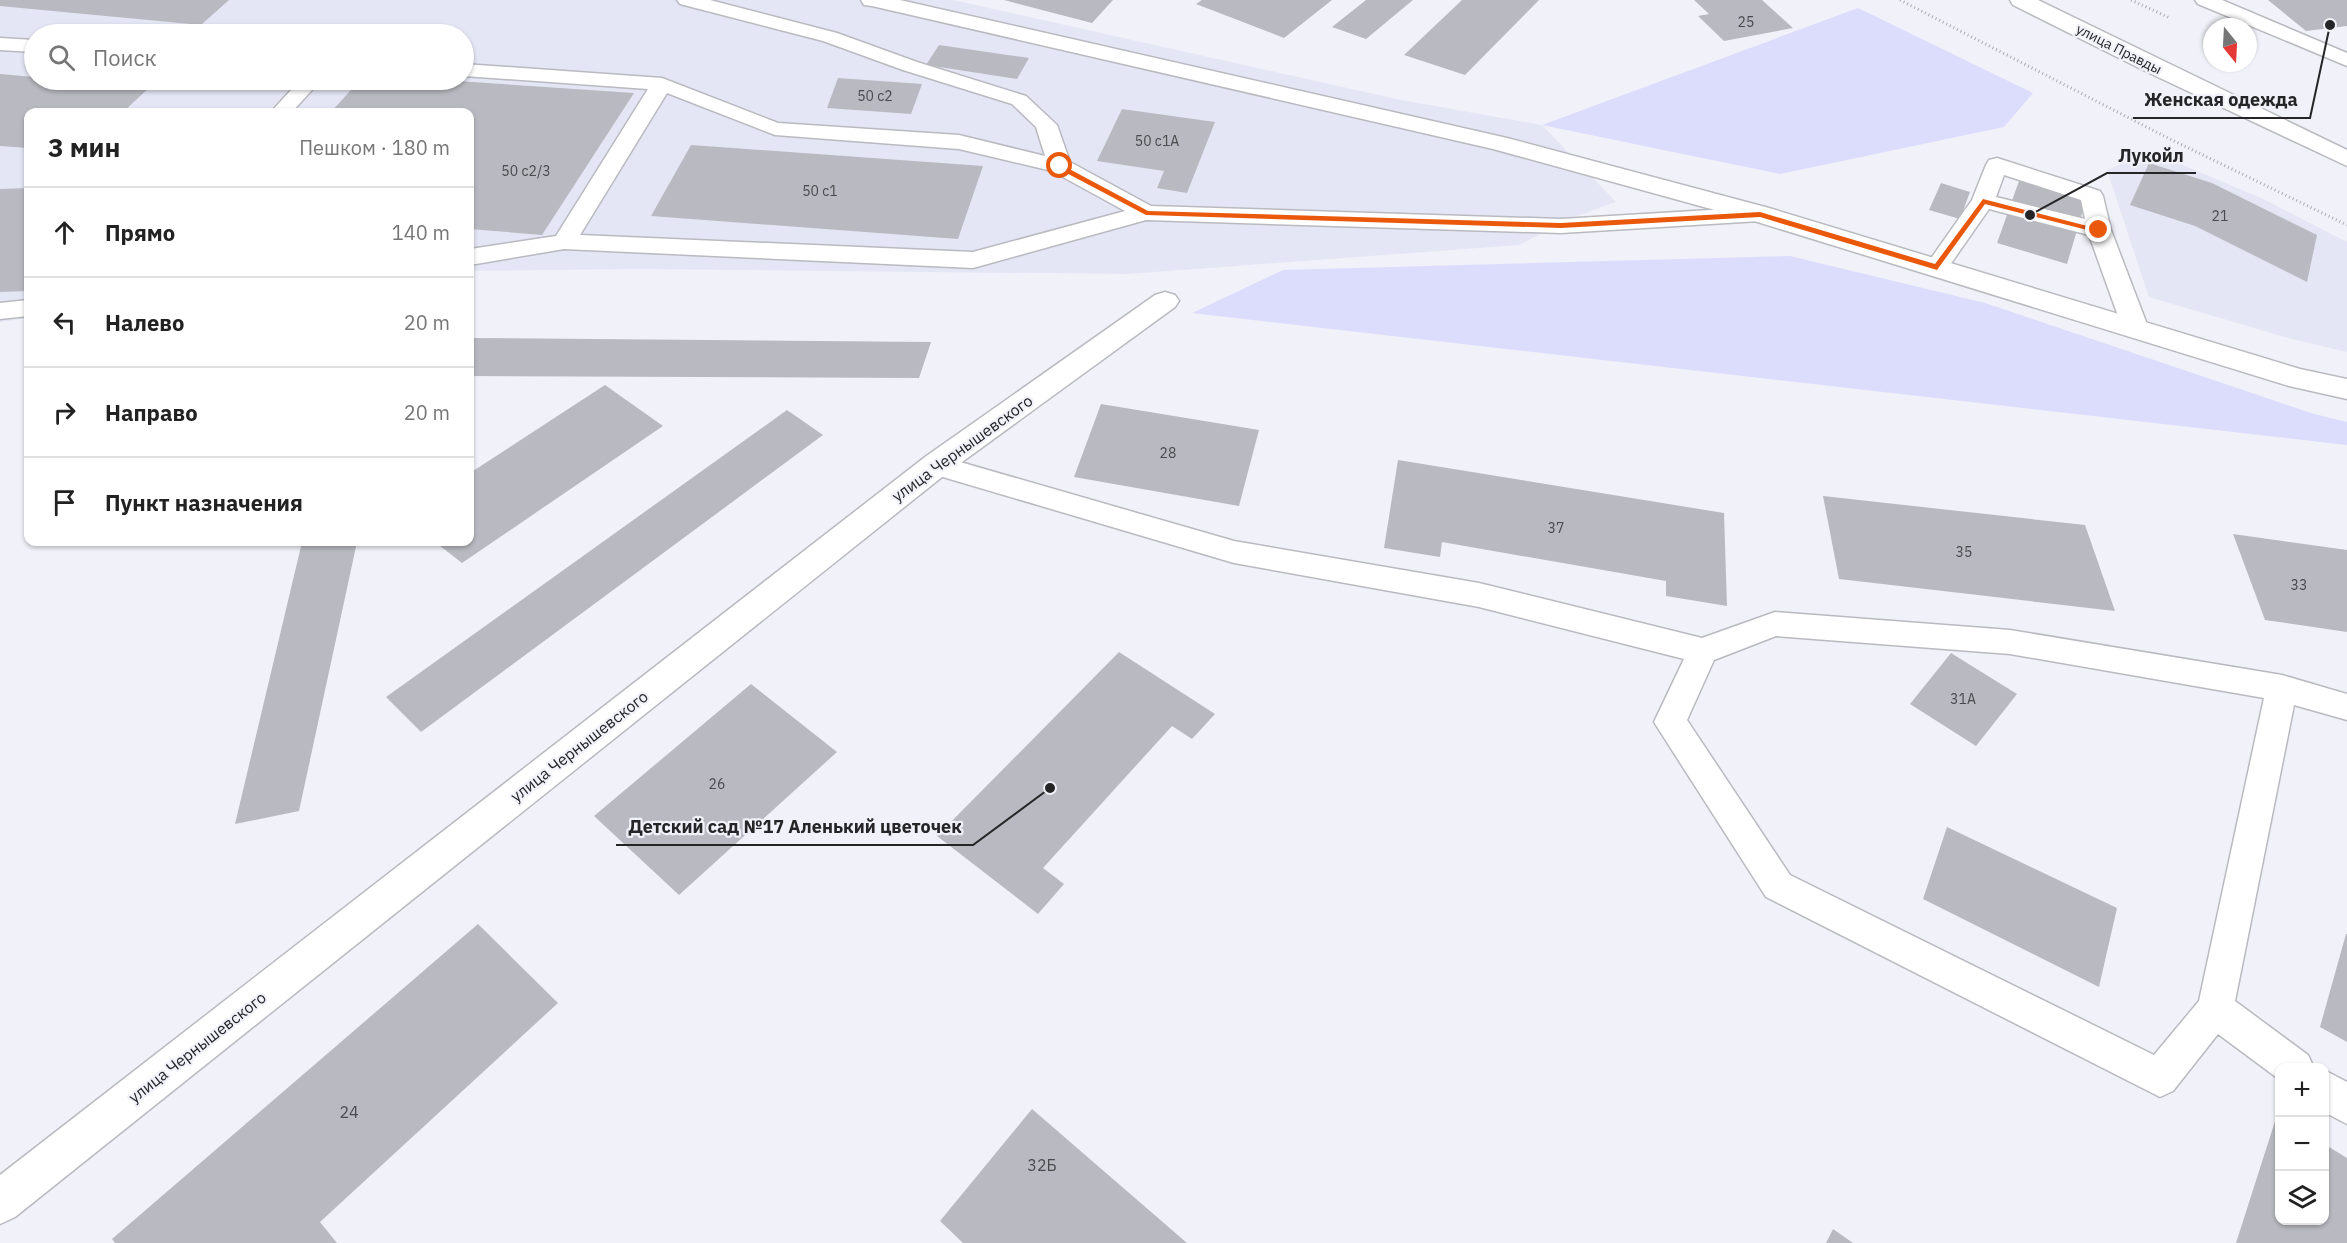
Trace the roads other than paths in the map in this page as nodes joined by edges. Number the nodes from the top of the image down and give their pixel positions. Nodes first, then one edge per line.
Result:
1 (687, 0) edge
2 (872, 0) edge
3 (2021, 0) edge
4 (2205, 0) edge
5 (0, 44) edge
6 (24, 45) edge
7 (2347, 60) edge
8 (474, 71) edge
9 (662, 84) junction
10 (302, 90) edge
11 (285, 108) edge
12 (2347, 159) edge
13 (1060, 166) junction
14 (1983, 201) junction
15 (1146, 213) junction
16 (1760, 214) junction
17 (2099, 230) junction
18 (564, 242) junction
19 (474, 256) edge
20 (1937, 267) junction
21 (1165, 301) dead end
22 (24, 308) edge
23 (0, 311) edge
24 (2134, 327) junction
25 (2347, 388) edge
26 (936, 465) junction
27 (1703, 651) junction
28 (2282, 688) junction
29 (2347, 706) edge
30 (2215, 1009) junction
31 (2288, 1063) edge
32 (2329, 1092) edge
33 (2347, 1105) edge
34 (0, 1202) edge

1 - 13 lane
2 - 16 street
3 - 12 street, улица Правды
4 - 7 lane
5 - 6 lane
8 - 9 lane
9 - 13 lane
9 - 18 lane
10 - 11 lane
13 - 15 lane
14 - 17 lane
14 - 17 lane
14 - 20 lane
15 - 16 lane
15 - 18 lane
16 - 20 street
17 - 24 lane
18 - 19 lane
20 - 24 street
21 - 26 street, улица Чернышевского
22 - 23 lane
24 - 25 street
26 - 27 lane
26 - 34 street, улица Чернышевского
27 - 28 lane
27 - 30 lane
28 - 29 lane
28 - 30 lane
30 - 31 lane
32 - 33 lane

